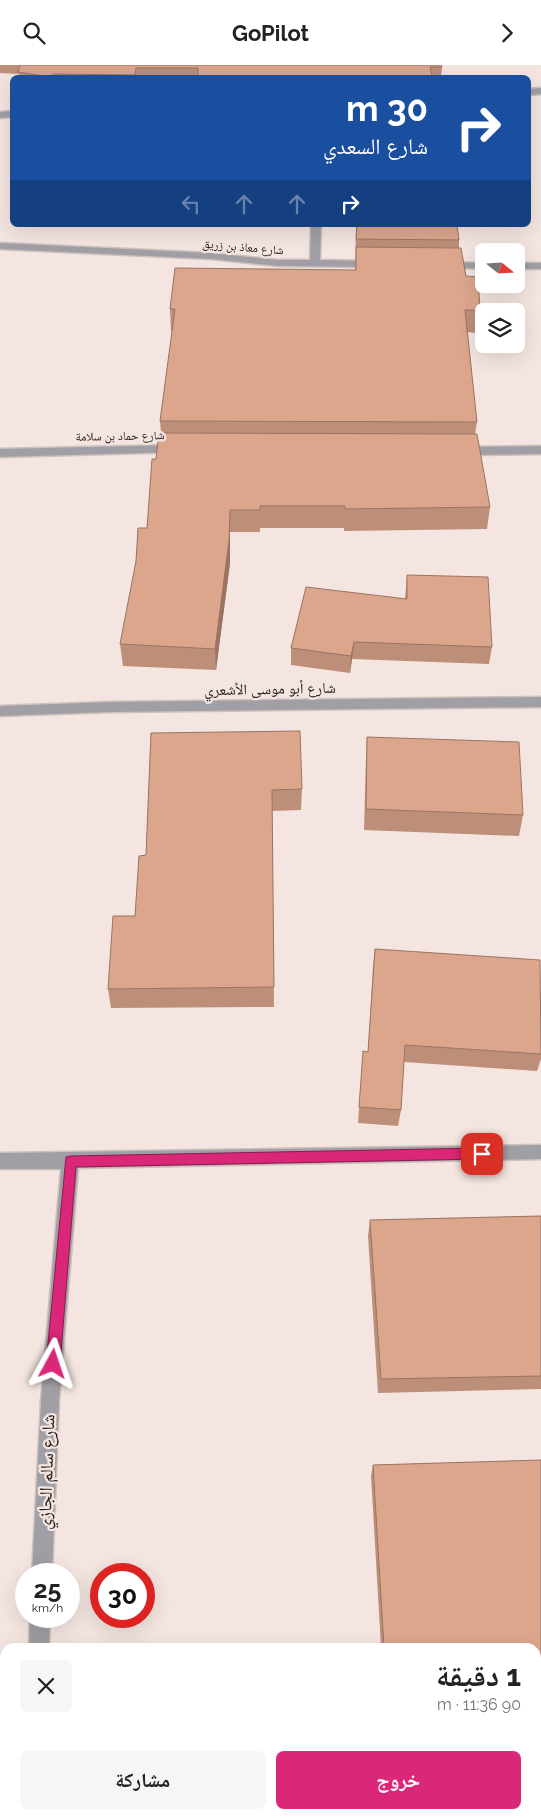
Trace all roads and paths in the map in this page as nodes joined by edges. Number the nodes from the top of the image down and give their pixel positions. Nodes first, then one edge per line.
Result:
1 (316, 227) edge
2 (0, 246) edge
3 (315, 264) junction
4 (384, 265) edge
5 (434, 265) edge
6 (475, 265) edge
7 (525, 266) edge
8 (541, 266) edge
9 (190, 449) edge
10 (541, 450) edge
11 (452, 451) edge
12 (0, 453) edge
13 (541, 703) edge
14 (0, 711) edge
15 (541, 1153) edge
16 (0, 1161) edge
17 (70, 1161) junction
18 (43, 1563) edge
19 (40, 1628) edge
20 (39, 1643) edge

1 - 3 street
2 - 3 street, شارع معاذ بن زريق
3 - 4 street, شارع معاذ بن زريق
5 - 6 street
7 - 8 street
9 - 12 street, شارع حماد بن سلامة
10 - 11 street
13 - 14 street, شارع أبو موسى الأشعري
15 - 17 street
16 - 17 street
17 - 18 street, شارع سالم الجازي
19 - 20 street

